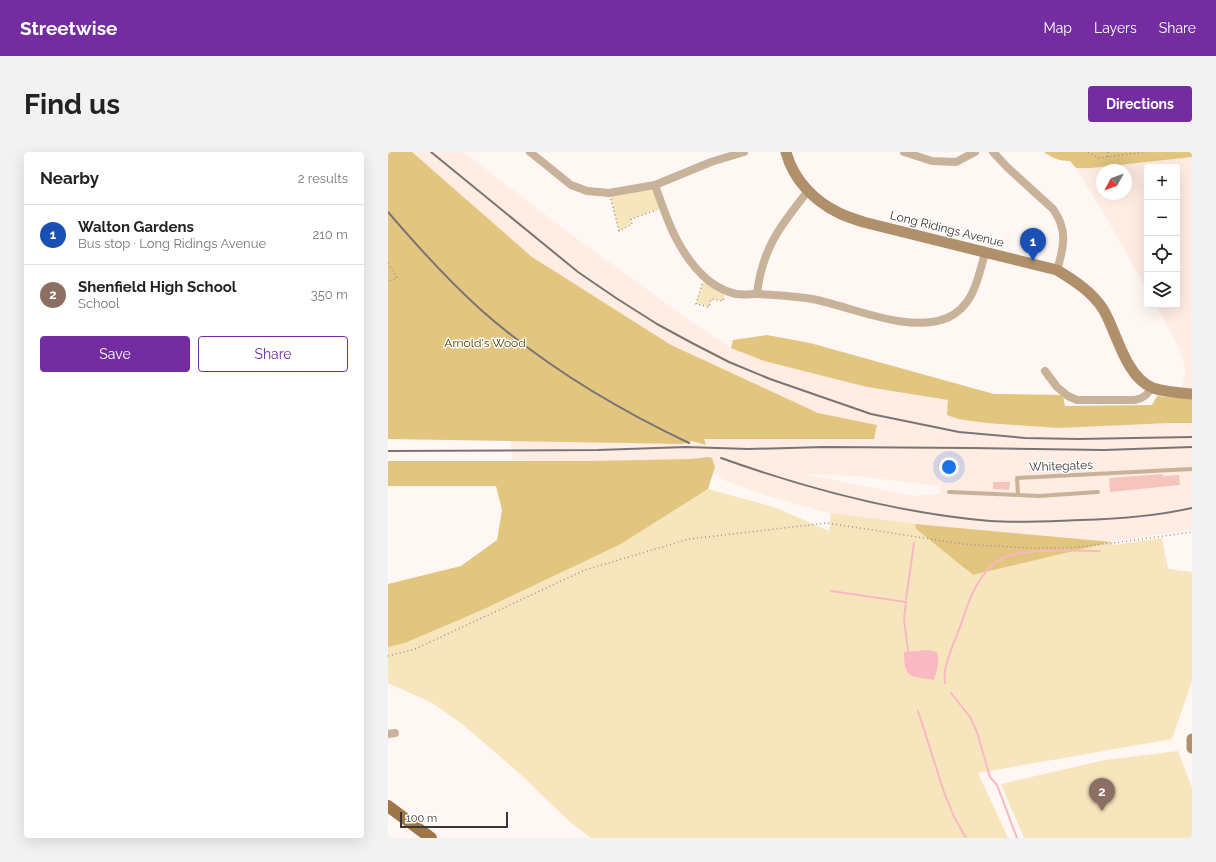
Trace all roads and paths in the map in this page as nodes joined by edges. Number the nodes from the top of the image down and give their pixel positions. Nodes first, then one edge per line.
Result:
1 (530, 152) edge
2 (744, 152) edge
3 (786, 152) edge
4 (904, 152) edge
5 (975, 152) edge
6 (993, 152) edge
7 (1088, 152) edge
8 (1108, 152) edge
9 (1146, 152) edge
10 (1108, 157) junction
11 (655, 185) junction
12 (808, 191) junction
13 (609, 193) junction
14 (662, 208) junction
15 (986, 253) junction
16 (388, 262) edge
17 (1057, 270) junction
18 (706, 278) junction
19 (388, 281) edge
20 (726, 290) junction
21 (756, 294) junction
22 (1045, 371) dead end
23 (1152, 387) junction
24 (1192, 394) edge
25 (1192, 469) edge
26 (949, 492) dead end
27 (1098, 492) dead end
28 (1018, 495) junction
29 (1192, 532) edge
30 (388, 656) edge
31 (1192, 739) edge
32 (1192, 748) edge
33 (388, 806) edge
34 (431, 838) edge

1 - 13 street
2 - 11 street
3 - 12 street, Long Ridings Avenue
4 - 5 street
6 - 17 street
7 - 10 path
8 - 10 path
9 - 10 path
11 - 13 street
11 - 14 street
12 - 15 street, Long Ridings Avenue
12 - 21 street
13 - 14 path
14 - 18 street
15 - 17 street, Long Ridings Avenue
15 - 21 street
16 - 19 path
17 - 23 street, Long Ridings Avenue
18 - 20 street
18 - 20 path
20 - 21 street
22 - 23 street
23 - 24 street, Long Ridings Avenue
25 - 28 lane, Whitegates
26 - 28 lane
27 - 28 lane
29 - 30 path
31 - 32 street
33 - 34 main road

